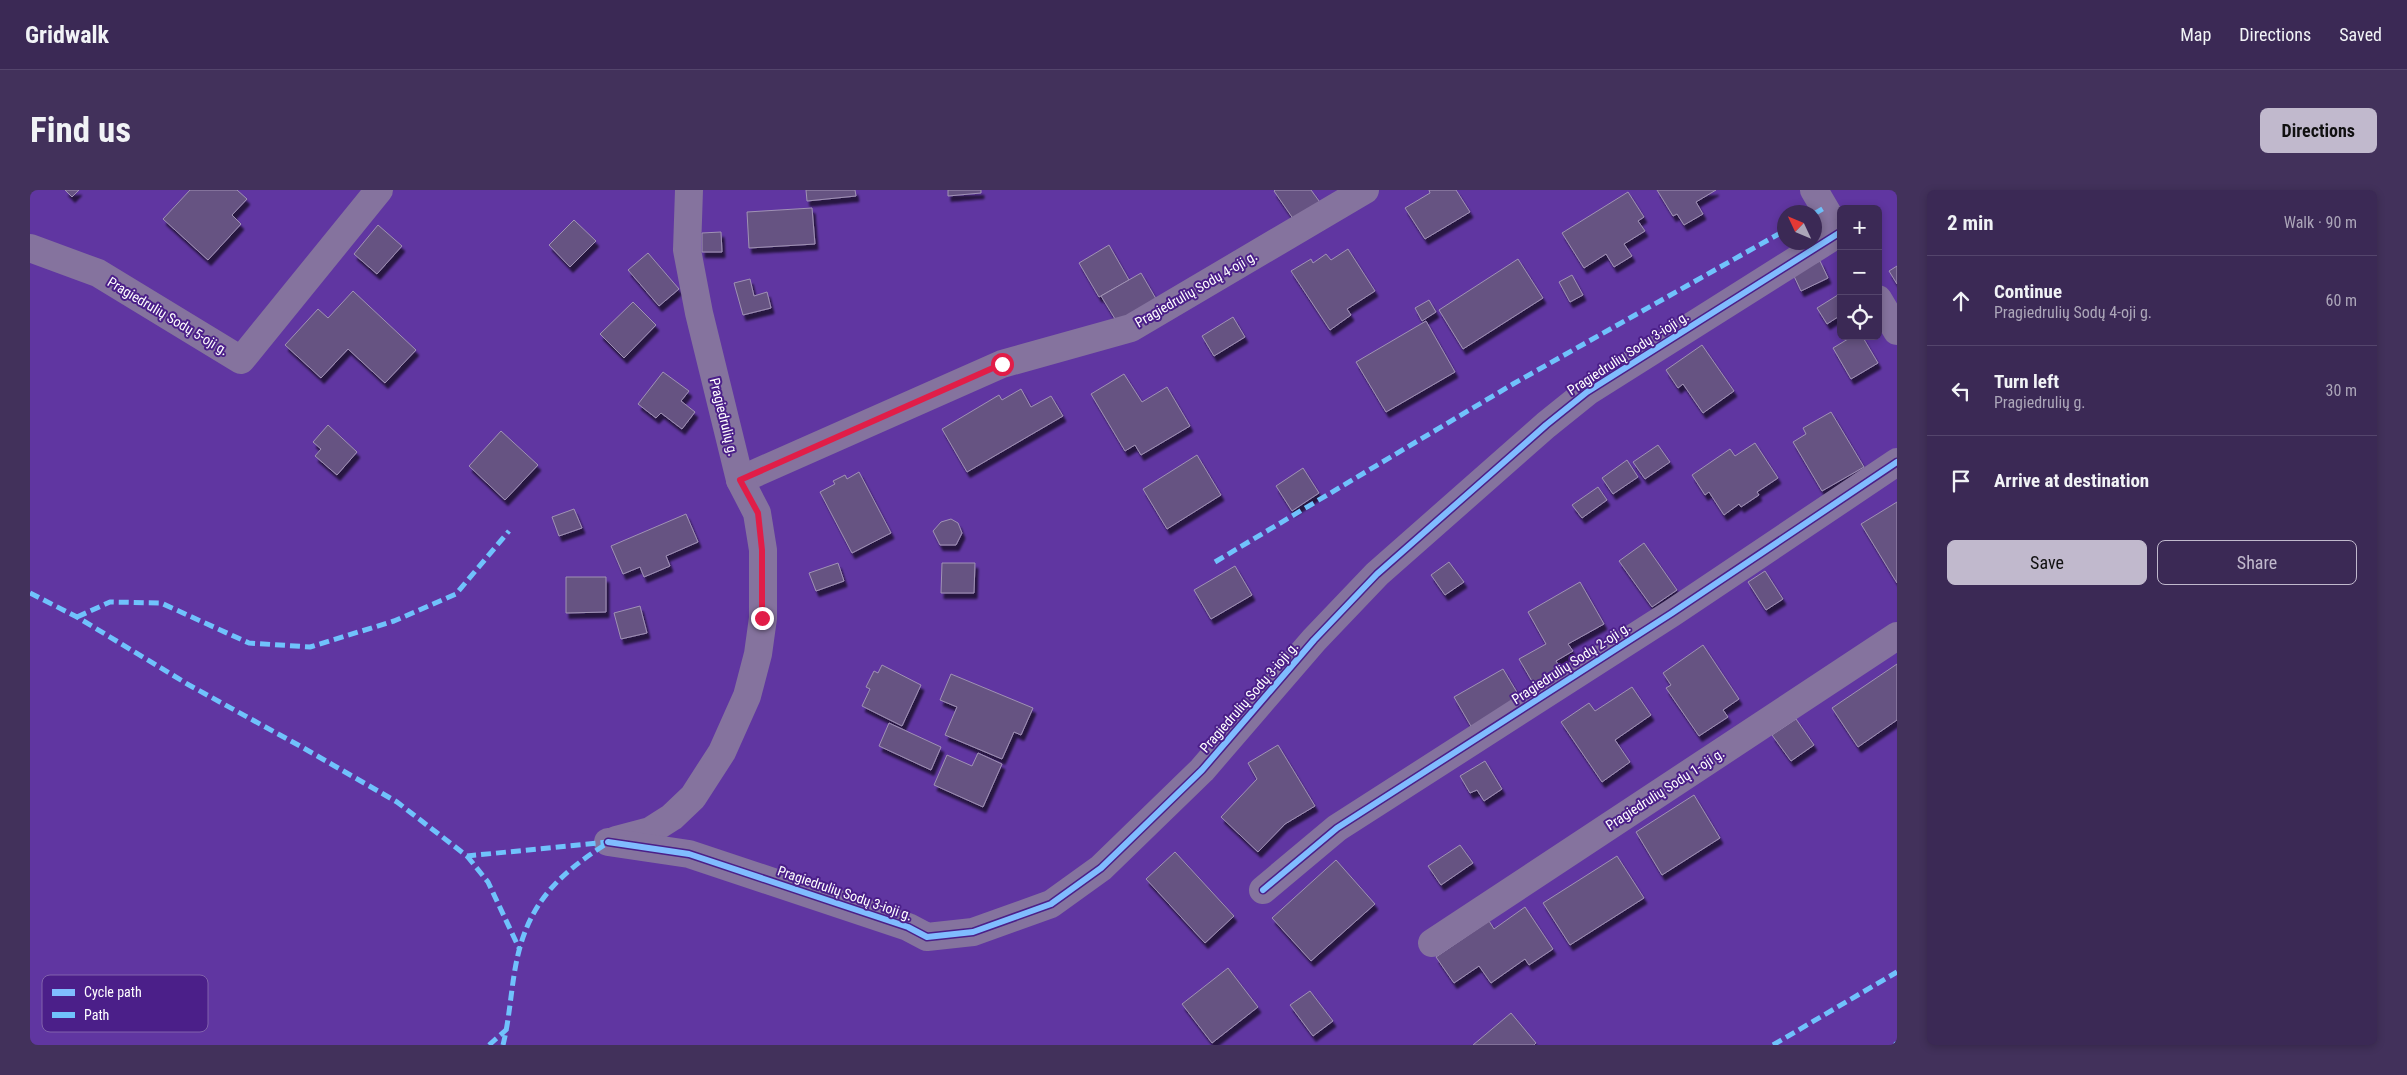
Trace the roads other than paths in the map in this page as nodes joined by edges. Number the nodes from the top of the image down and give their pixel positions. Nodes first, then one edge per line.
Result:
1 (379, 190) edge
2 (689, 190) edge
3 (1365, 190) edge
4 (1814, 190) edge
5 (1837, 230) edge
6 (1837, 237) edge
7 (30, 248) edge
8 (1882, 306) edge
9 (1897, 331) edge
10 (1897, 462) edge
11 (740, 480) junction
12 (1897, 636) edge
13 (608, 842) joint
14 (1263, 890) dead end
15 (1432, 943) dead end

1 - 7 street, Pragiedrulių Sodų 5-oji g.
2 - 11 street, Pragiedrulių g.
3 - 11 street, Pragiedrulių Sodų 4-oji g.
4 - 5 street
6 - 13 street, Pragiedrulių Sodų 3-ioji g.
8 - 9 street
10 - 14 street, Pragiedrulių Sodų 2-oji g.
11 - 13 street, Pragiedrulių g.
12 - 15 street, Pragiedrulių Sodų 1-oji g.

